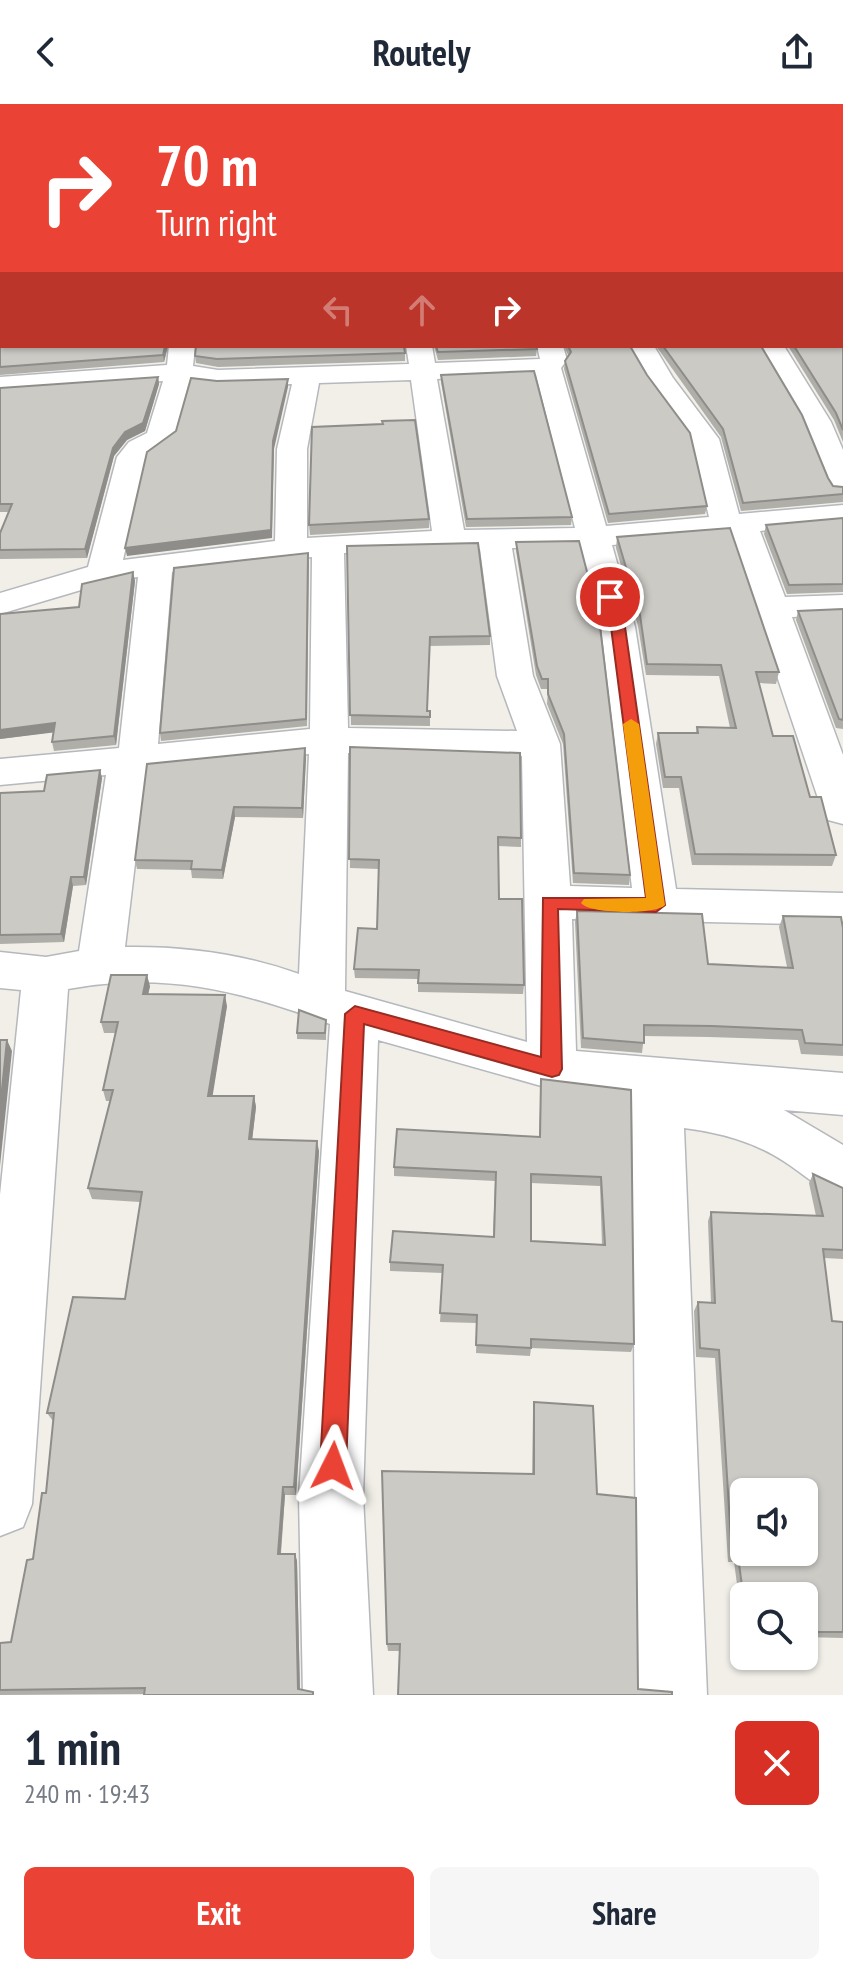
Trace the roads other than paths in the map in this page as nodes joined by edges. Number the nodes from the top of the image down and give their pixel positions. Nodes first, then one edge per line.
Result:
1 (289, 348) edge
2 (642, 348) edge
3 (773, 348) edge
4 (174, 353) edge
5 (548, 357) edge
6 (420, 359) edge
7 (296, 376) junction
8 (0, 385) edge
9 (830, 422) edge
10 (843, 485) edge
11 (843, 514) edge
12 (735, 526) junction
13 (494, 537) junction
14 (595, 537) junction
15 (449, 539) junction
16 (310, 548) junction
17 (156, 564) junction
18 (103, 573) junction
19 (0, 604) edge
20 (843, 605) edge
21 (773, 608) junction
22 (329, 740) junction
23 (541, 744) junction
24 (133, 759) junction
25 (0, 772) edge
26 (841, 801) edge
27 (549, 902) junction
28 (656, 905) junction
29 (843, 909) edge
30 (100, 965) junction
31 (23, 973) edge
32 (338, 1007) junction
33 (552, 1069) junction
34 (657, 1090) junction
35 (843, 1094) edge
36 (843, 1175) edge
37 (0, 1504) edge
38 (338, 1695) edge
39 (672, 1695) edge

1 - 7 street
2 - 12 street
3 - 9 street
4 - 7 street
4 - 8 street
4 - 18 street
5 - 6 street
5 - 14 street
6 - 7 street
6 - 15 street
7 - 16 street
9 - 10 street
11 - 12 street
12 - 14 street
12 - 21 street
13 - 14 street
13 - 15 street
13 - 23 street
14 - 28 street
15 - 16 street
16 - 17 street
16 - 22 street
17 - 18 street
17 - 24 street
18 - 19 street
20 - 21 street
21 - 26 street
22 - 23 street
22 - 24 street
22 - 32 street
23 - 27 street
24 - 25 street
24 - 30 street
27 - 28 street
27 - 33 street
28 - 29 street
30 - 31 street
30 - 32 street
31 - 37 street
32 - 33 street
32 - 38 street
33 - 34 street
34 - 35 street
34 - 36 street
34 - 39 street

